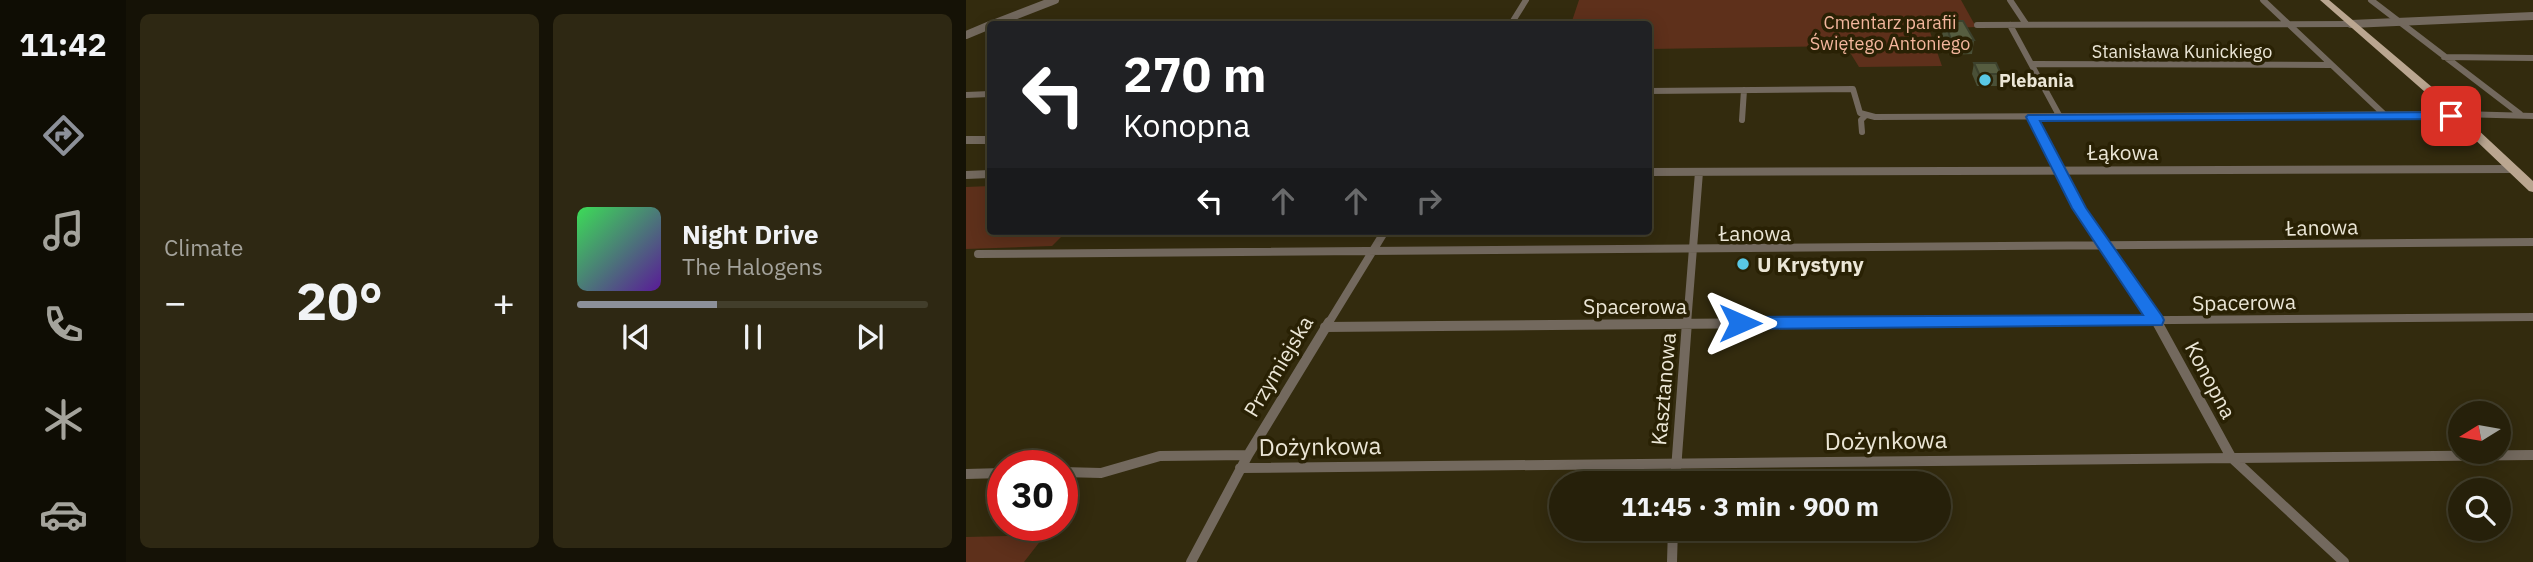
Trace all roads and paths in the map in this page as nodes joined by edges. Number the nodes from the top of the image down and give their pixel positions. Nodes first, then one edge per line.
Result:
1 (1055, 0) edge
2 (1526, 0) edge
3 (2010, 0) edge
4 (2263, 0) edge
5 (2324, 0) edge
6 (2371, 0) edge
7 (2533, 16) edge
8 (1002, 21) edge
9 (1513, 21) edge
10 (2400, 22) junction
11 (2010, 24) junction
12 (2026, 24) junction
13 (2288, 24) junction
14 (2351, 24) junction
15 (1977, 25) dead end
16 (987, 27) edge
17 (966, 35) edge
18 (2444, 57) junction
19 (2533, 58) edge
20 (2033, 64) junction
21 (2331, 65) junction
22 (1744, 90) junction
23 (1652, 91) edge
24 (987, 94) edge
25 (966, 95) edge
26 (2456, 115) junction
27 (1865, 116) junction
28 (2522, 116) junction
29 (2533, 116) edge
30 (2032, 117) junction
31 (2060, 117) junction
32 (2386, 117) junction
33 (1742, 120) dead end
34 (1863, 132) dead end
35 (966, 140) edge
36 (987, 140) edge
37 (2513, 169) junction
38 (2059, 170) junction
39 (1652, 172) edge
40 (1699, 172) junction
41 (986, 174) edge
42 (966, 175) edge
43 (2533, 188) edge
44 (1382, 235) edge
45 (2533, 242) edge
46 (2106, 247) junction
47 (1694, 250) junction
48 (1372, 251) junction
49 (978, 254) dead end
50 (2533, 317) edge
51 (2156, 320) junction
52 (1688, 323) junction
53 (1325, 327) junction
54 (1248, 455) junction
55 (2533, 455) edge
56 (2231, 457) junction
57 (1676, 464) junction
58 (1240, 468) junction
59 (1676, 471) edge
60 (1078, 472) edge
61 (987, 473) edge
62 (966, 474) edge
63 (1673, 541) edge
64 (1191, 562) edge
65 (1672, 562) edge
66 (2344, 562) edge

1 - 8 street
2 - 9 street
3 - 12 street
4 - 13 street
5 - 14 main road
6 - 10 street
7 - 10 street
10 - 14 street
10 - 18 street
11 - 12 street
11 - 15 street
11 - 20 street
12 - 13 street
13 - 14 street
13 - 21 street
14 - 26 main road
16 - 17 street
18 - 19 street
18 - 28 street
20 - 21 street, Stanisława Kunickiego
20 - 31 street
21 - 32 street
22 - 23 street
22 - 27 street
22 - 33 street
24 - 25 street
26 - 28 street
26 - 32 street
26 - 37 main road
27 - 30 street
27 - 34 street
28 - 29 street
30 - 31 street
30 - 38 street, Konopna
31 - 32 street
35 - 36 street
37 - 38 street, Łąkowa
37 - 43 main road
38 - 40 street, Łąkowa
38 - 46 street, Konopna
39 - 40 street, Łąkowa
40 - 47 street, Kasztanowa
41 - 42 street
44 - 48 street, Przymiejska
45 - 46 street, Łanowa
46 - 47 street, Łanowa
46 - 51 street, Konopna
47 - 48 street, Łanowa
47 - 52 street, Kasztanowa
48 - 49 street, Łanowa
48 - 53 street, Przymiejska
50 - 51 street, Spacerowa
51 - 52 street, Spacerowa
51 - 56 street, Konopna
52 - 53 street, Spacerowa
52 - 57 street, Kasztanowa
53 - 54 street, Przymiejska
54 - 58 street, Przymiejska
54 - 60 street
55 - 56 street, Dożynkowa
56 - 57 street, Dożynkowa
56 - 66 street, Konopna
57 - 58 street, Dożynkowa
57 - 59 street, Kasztanowa
58 - 64 street, Przymiejska
61 - 62 street
63 - 65 street

